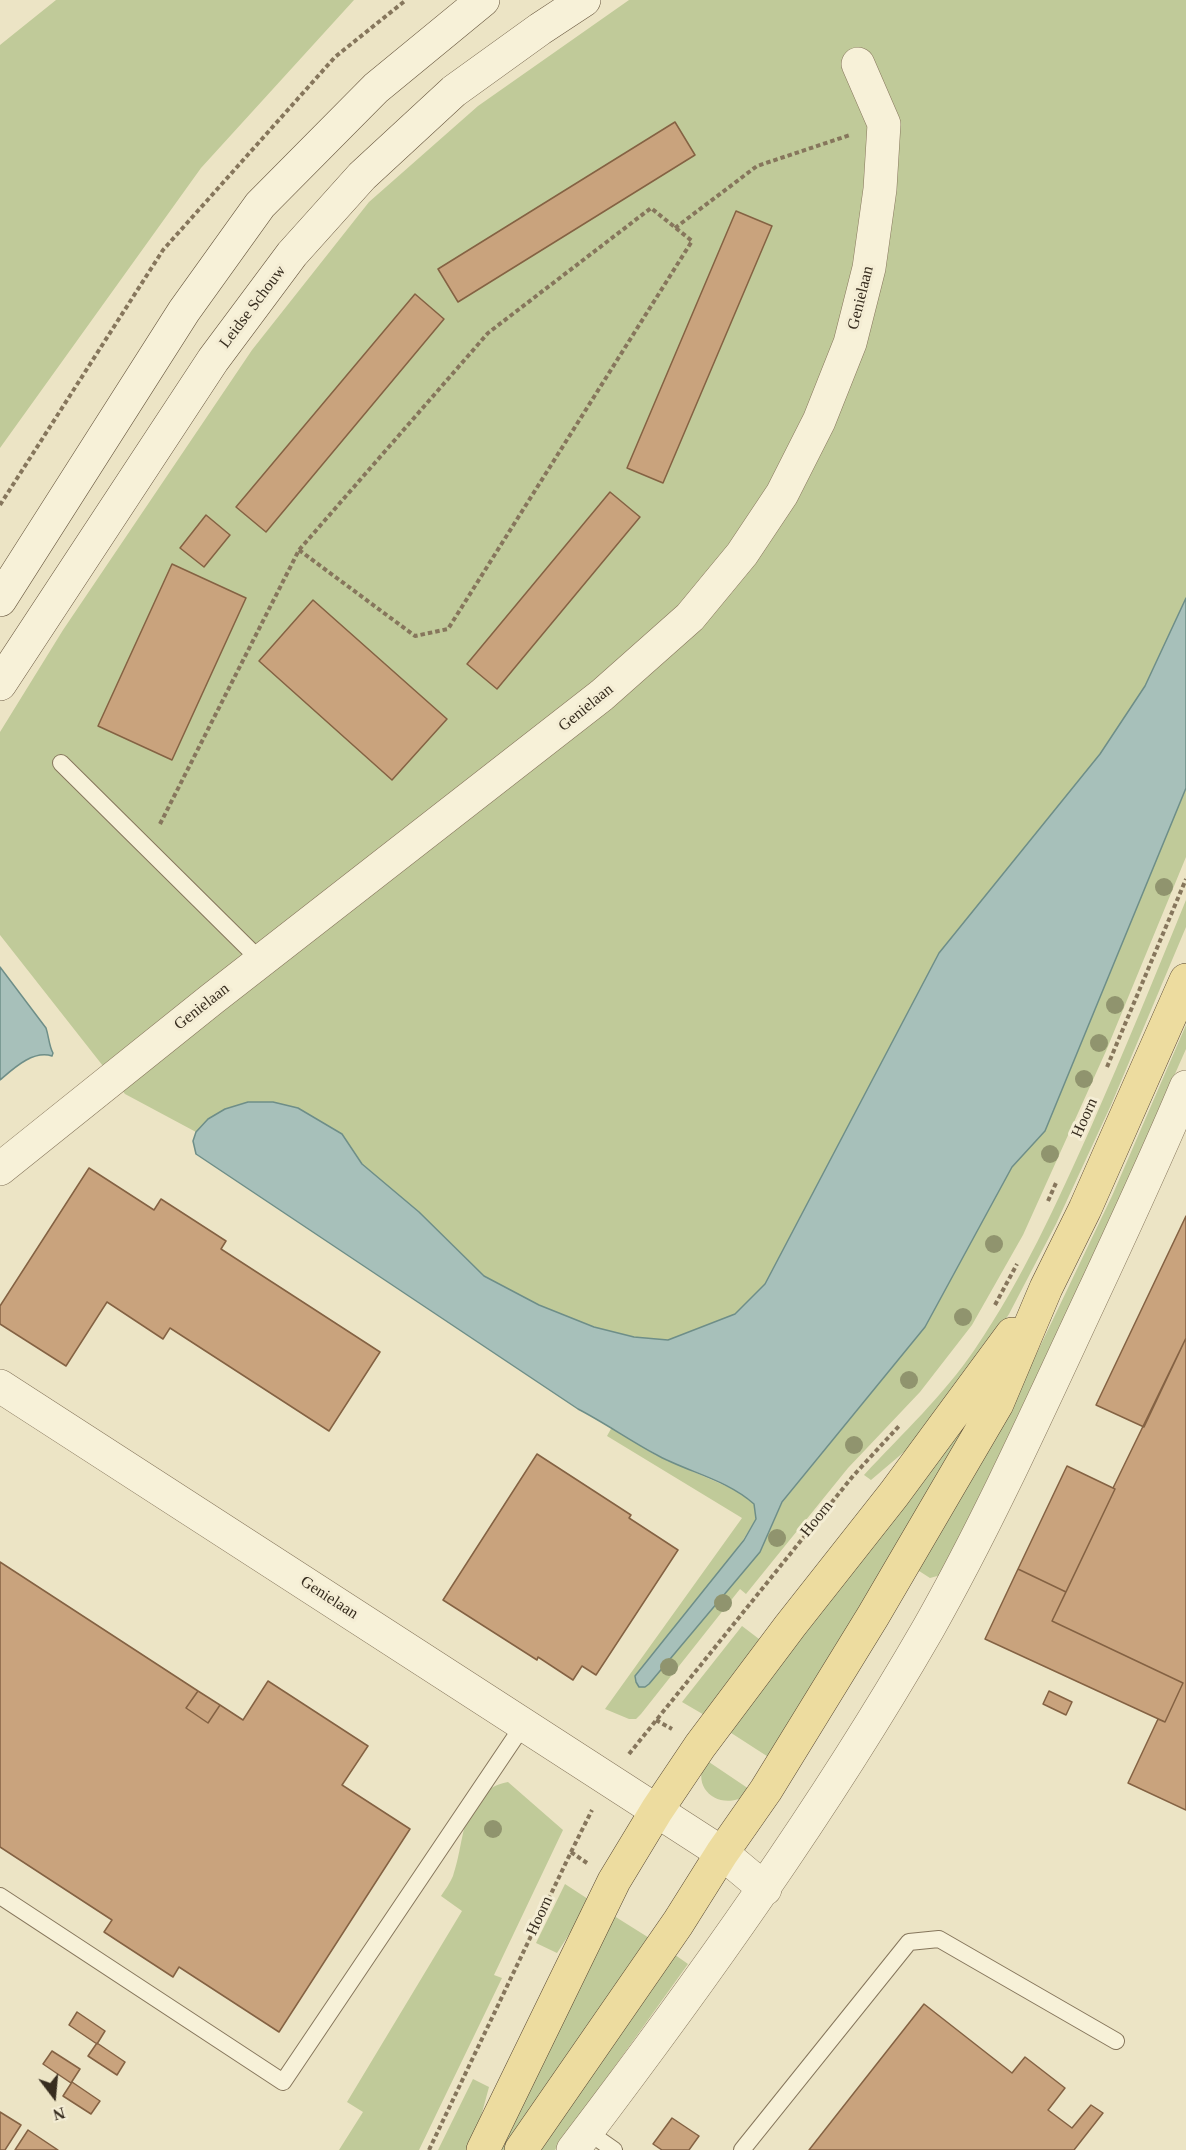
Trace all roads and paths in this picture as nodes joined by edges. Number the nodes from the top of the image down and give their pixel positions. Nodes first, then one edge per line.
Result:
1 (406, 0) edge
2 (483, 0) edge
3 (584, 0) edge
4 (858, 64) dead end
5 (884, 124) junction
6 (675, 228) junction
7 (0, 505) edge
8 (299, 550) junction
9 (0, 600) edge
10 (0, 684) edge
11 (61, 763) dead end
12 (147, 849) junction
13 (1186, 879) edge
14 (261, 961) junction
15 (1186, 980) edge
16 (1105, 1071) dead end
17 (1186, 1087) edge
18 (0, 1169) edge
19 (1059, 1177) dead end
20 (1044, 1208) dead end
21 (1020, 1259) dead end
22 (1046, 1288) junction
23 (989, 1314) dead end
24 (2, 1392) edge
25 (899, 1425) dead end
26 (656, 1720) junction
27 (524, 1724) junction
28 (700, 1746) junction
29 (608, 1780) junction
30 (657, 1810) junction
31 (722, 1853) junction
32 (765, 1889) junction
33 (0, 1896) edge
34 (1116, 2041) dead end
35 (580, 2140) edge
36 (429, 2150) edge
37 (483, 2150) edge
38 (521, 2150) edge
39 (614, 2150) edge
40 (742, 2150) edge

1 - 7 path
2 - 9 street
3 - 10 street, Leidse Schouw
4 - 5 street, Genielaan
5 - 6 path
5 - 14 street, Genielaan
6 - 8 path
6 - 8 path
8 - 12 path
11 - 12 lane
12 - 14 lane
13 - 16 path
14 - 18 street, Genielaan
15 - 22 main road
17 - 32 street
19 - 20 path
21 - 23 path
22 - 28 main road
22 - 31 main road
24 - 27 street, Genielaan
25 - 26 path, Hoorn
26 - 28 path
26 - 29 path, Hoorn
27 - 29 street, Genielaan
27 - 33 lane
28 - 30 main road
29 - 30 street, Genielaan
29 - 36 path, Hoorn
30 - 31 street
30 - 37 main road
31 - 32 street
31 - 38 main road
32 - 35 street
34 - 40 lane
35 - 39 lane

